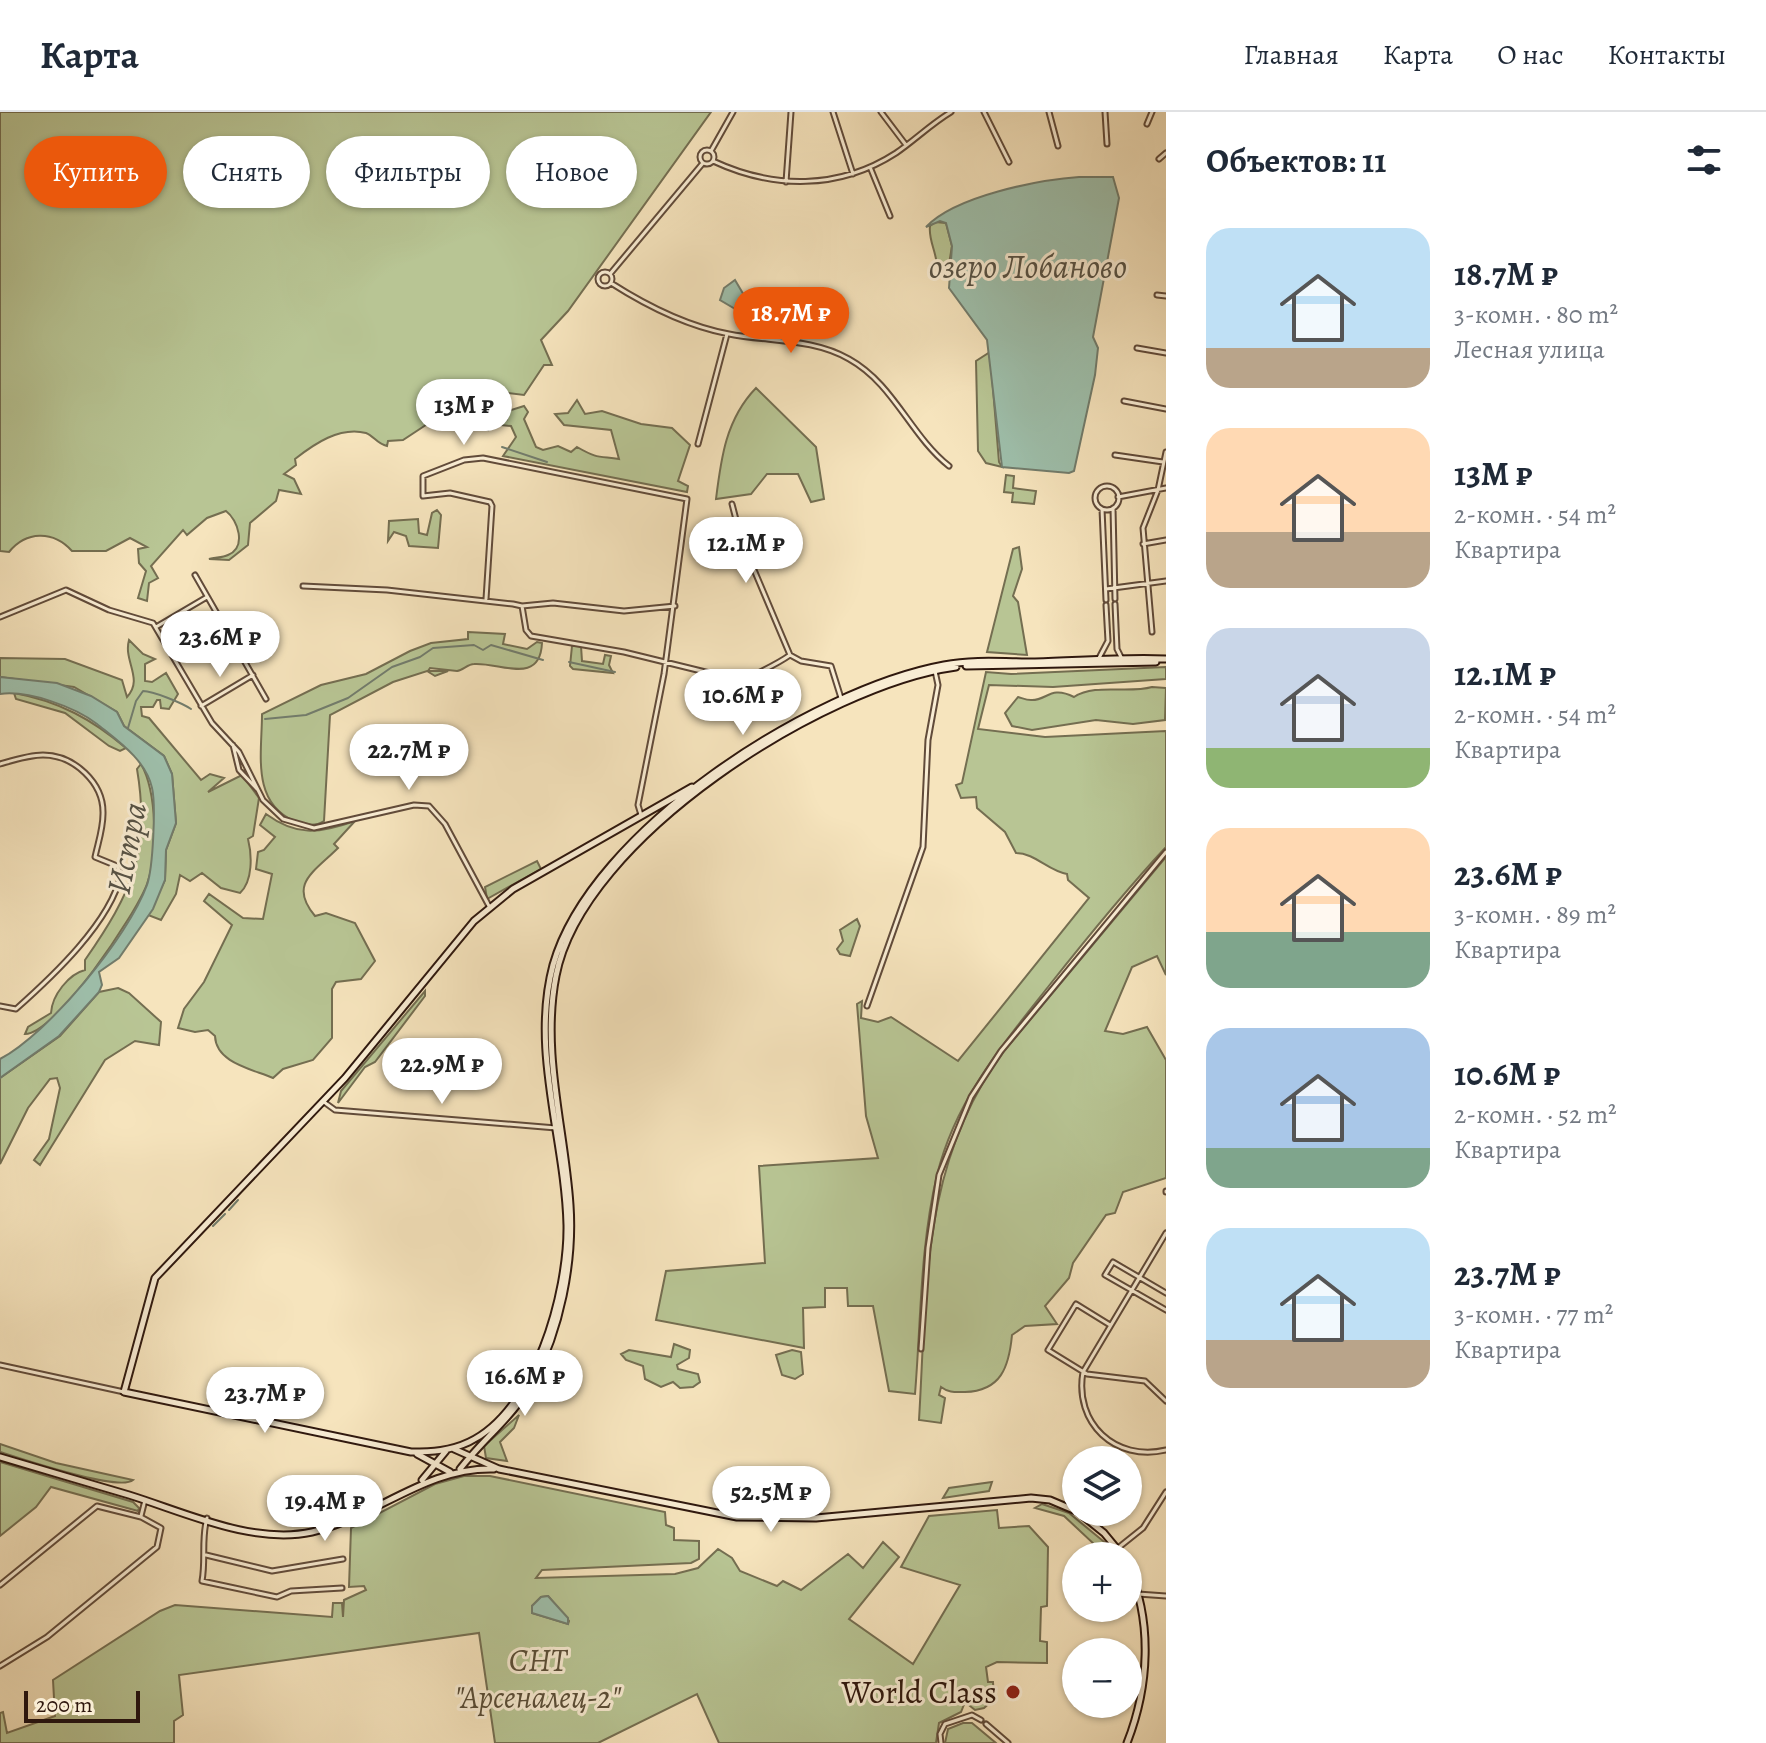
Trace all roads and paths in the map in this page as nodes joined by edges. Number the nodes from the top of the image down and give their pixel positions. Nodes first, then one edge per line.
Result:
1 (733, 112) edge
2 (791, 112) edge
3 (833, 112) edge
4 (881, 112) edge
5 (940, 112) edge
6 (951, 112) edge
7 (984, 112) edge
8 (1049, 112) edge
9 (1105, 112) edge
10 (1152, 112) edge
11 (943, 117) junction
12 (1147, 124) dead end
13 (1107, 144) dead end
14 (906, 145) junction
15 (1058, 146) dead end
16 (711, 151) junction
17 (1166, 153) edge
18 (1159, 159) dead end
19 (713, 161) junction
20 (1009, 162) dead end
21 (703, 163) junction
22 (870, 167) junction
23 (853, 174) junction
24 (786, 182) junction
25 (890, 216) dead end
26 (610, 274) junction
27 (611, 283) junction
28 (1157, 295) dead end
29 (1166, 296) edge
30 (727, 334) junction
31 (1137, 348) dead end
32 (1166, 353) edge
33 (1124, 401) dead end
34 (1166, 409) edge
35 (698, 444) dead end
36 (1166, 452) edge
37 (1115, 455) dead end
38 (1163, 462) junction
39 (949, 466) dead end
40 (1166, 488) edge
41 (1158, 490) junction
42 (1118, 497) junction
43 (732, 504) dead end
44 (1113, 508) junction
45 (1102, 509) junction
46 (1166, 540) edge
47 (1143, 544) junction
48 (195, 575) dead end
49 (1166, 581) edge
50 (1146, 584) junction
51 (303, 586) dead end
52 (1115, 588) junction
53 (1105, 589) junction
54 (207, 597) junction
55 (486, 599) junction
56 (522, 606) junction
57 (675, 606) junction
58 (0, 617) edge
59 (156, 627) junction
60 (1152, 632) dead end
61 (790, 655) junction
62 (1166, 660) edge
63 (1091, 661) junction
64 (1123, 662) junction
65 (666, 663) junction
66 (934, 669) junction
67 (253, 675) junction
68 (266, 699) dead end
69 (843, 702) junction
70 (201, 706) junction
71 (0, 764) edge
72 (692, 787) junction
73 (658, 806) junction
74 (666, 812) junction
75 (641, 815) junction
76 (1166, 852) edge
77 (489, 906) junction
78 (0, 1006) edge
79 (867, 1006) dead end
80 (324, 1102) junction
81 (556, 1128) junction
82 (1166, 1233) edge
83 (1137, 1277) junction
84 (1130, 1289) junction
85 (1166, 1293) edge
86 (1166, 1310) edge
87 (1110, 1325) junction
88 (921, 1349) dead end
89 (0, 1365) edge
90 (1083, 1372) junction
91 (124, 1392) junction
92 (1166, 1401) edge
93 (478, 1444) junction
94 (1166, 1450) edge
95 (447, 1451) junction
96 (411, 1452) junction
97 (462, 1453) junction
98 (0, 1457) edge
99 (424, 1457) junction
100 (468, 1457) junction
101 (436, 1463) junction
102 (488, 1465) junction
103 (443, 1467) junction
104 (460, 1468) junction
105 (499, 1469) junction
106 (426, 1476) junction
107 (419, 1483) junction
108 (1166, 1492) edge
109 (145, 1500) junction
110 (1062, 1505) edge
111 (141, 1517) junction
112 (207, 1518) junction
113 (1094, 1526) edge
114 (1111, 1542) edge
115 (1126, 1542) edge
116 (206, 1555) junction
117 (343, 1559) dead end
118 (0, 1585) edge
119 (342, 1588) dead end
120 (1142, 1594) edge
121 (1166, 1596) edge
122 (1142, 1616) edge
123 (0, 1666) edge
124 (981, 1720) dead end
125 (986, 1724) dead end
126 (941, 1743) edge
127 (1008, 1743) edge
128 (1127, 1743) edge

1 - 16 street
2 - 24 street
3 - 23 street
4 - 14 street
5 - 11 street
6 - 11 street
7 - 20 street
8 - 15 street
9 - 13 street
10 - 12 street
11 - 14 street
14 - 22 street
16 - 19 street
16 - 21 street
17 - 18 street
19 - 21 street
19 - 24 street
21 - 26 street
22 - 23 street
22 - 25 street
23 - 24 street
26 - 27 street
26 - 27 street
27 - 30 street
28 - 29 street
30 - 35 street
30 - 39 street
31 - 32 street
33 - 34 street
36 - 38 street
37 - 38 street
38 - 41 street
40 - 41 street
41 - 42 street
41 - 47 street
42 - 44 street
42 - 45 street
43 - 61 street
44 - 45 street
44 - 52 street
45 - 53 street
46 - 47 street
47 - 50 street
48 - 54 street
49 - 50 street
50 - 52 street
50 - 60 street
51 - 55 street
52 - 53 street
52 - 64 street
53 - 63 street
54 - 59 street
54 - 67 street
55 - 56 street
55 - 57 street
56 - 57 street
56 - 65 street
57 - 65 street
58 - 59 street
59 - 70 street
61 - 65 street
61 - 69 street
62 - 64 main road
63 - 64 main road
63 - 66 main road
64 - 66 main road
65 - 75 street
66 - 69 main road
66 - 79 street
67 - 68 street
67 - 70 street
69 - 72 main road
69 - 74 main road
70 - 77 street
71 - 78 street
72 - 73 main road
72 - 74 main road
73 - 74 main road
73 - 75 main road
74 - 81 main road
74 - 93 main road
75 - 77 main road
76 - 88 street
77 - 80 main road
80 - 81 street
80 - 91 main road
81 - 95 main road
82 - 83 street
83 - 84 street
83 - 84 street
83 - 85 street
84 - 86 street
84 - 87 street
87 - 90 street
87 - 90 street
89 - 91 street
90 - 92 street
90 - 94 street
91 - 96 main road
93 - 100 main road
93 - 102 main road
95 - 96 main road
95 - 97 main road
95 - 101 main road
95 - 103 main road
96 - 99 main road
97 - 100 main road
97 - 104 main road
98 - 109 main road
99 - 101 main road
99 - 106 main road
100 - 102 main road
100 - 104 main road
101 - 103 main road
101 - 106 main road
102 - 105 main road
103 - 104 main road
104 - 105 main road
104 - 107 main road
105 - 110 main road
106 - 107 main road
107 - 112 main road
108 - 115 street
109 - 111 street
109 - 112 main road
111 - 118 street
111 - 123 street
112 - 116 street
113 - 114 main road
116 - 117 street
116 - 119 street
120 - 121 street
122 - 128 main road
124 - 126 street
125 - 127 street

